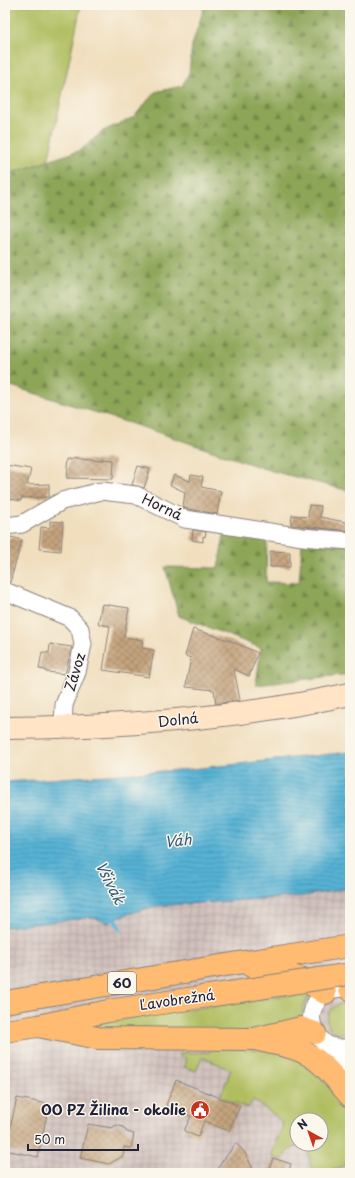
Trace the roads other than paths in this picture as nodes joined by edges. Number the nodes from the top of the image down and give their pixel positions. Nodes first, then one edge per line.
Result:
1 (5, 526) edge
2 (350, 541) edge
3 (5, 591) edge
4 (350, 694) edge
5 (63, 727) junction
6 (5, 728) edge
7 (350, 946) edge
8 (238, 963) junction
9 (350, 974) edge
10 (350, 989) edge
11 (325, 993) junction
12 (5, 1002) edge
13 (38, 1026) junction
14 (5, 1031) edge
15 (254, 1039) junction
16 (321, 1039) junction
17 (350, 1047) edge
18 (350, 1095) edge

1 - 2 street, Horná
3 - 5 street, Závoz
4 - 5 main road, Dolná
5 - 6 main road, Dolná
7 - 8 main road, Ľavobrežná / 60
8 - 11 main road
8 - 12 main road, Ľavobrežná / 60
9 - 13 main road, Ľavobrežná / 60, bridge
10 - 11 street
11 - 16 street
13 - 14 main road, Ľavobrežná / 60
13 - 15 main road
15 - 16 main road
15 - 18 main road
16 - 17 street
16 - 18 street

